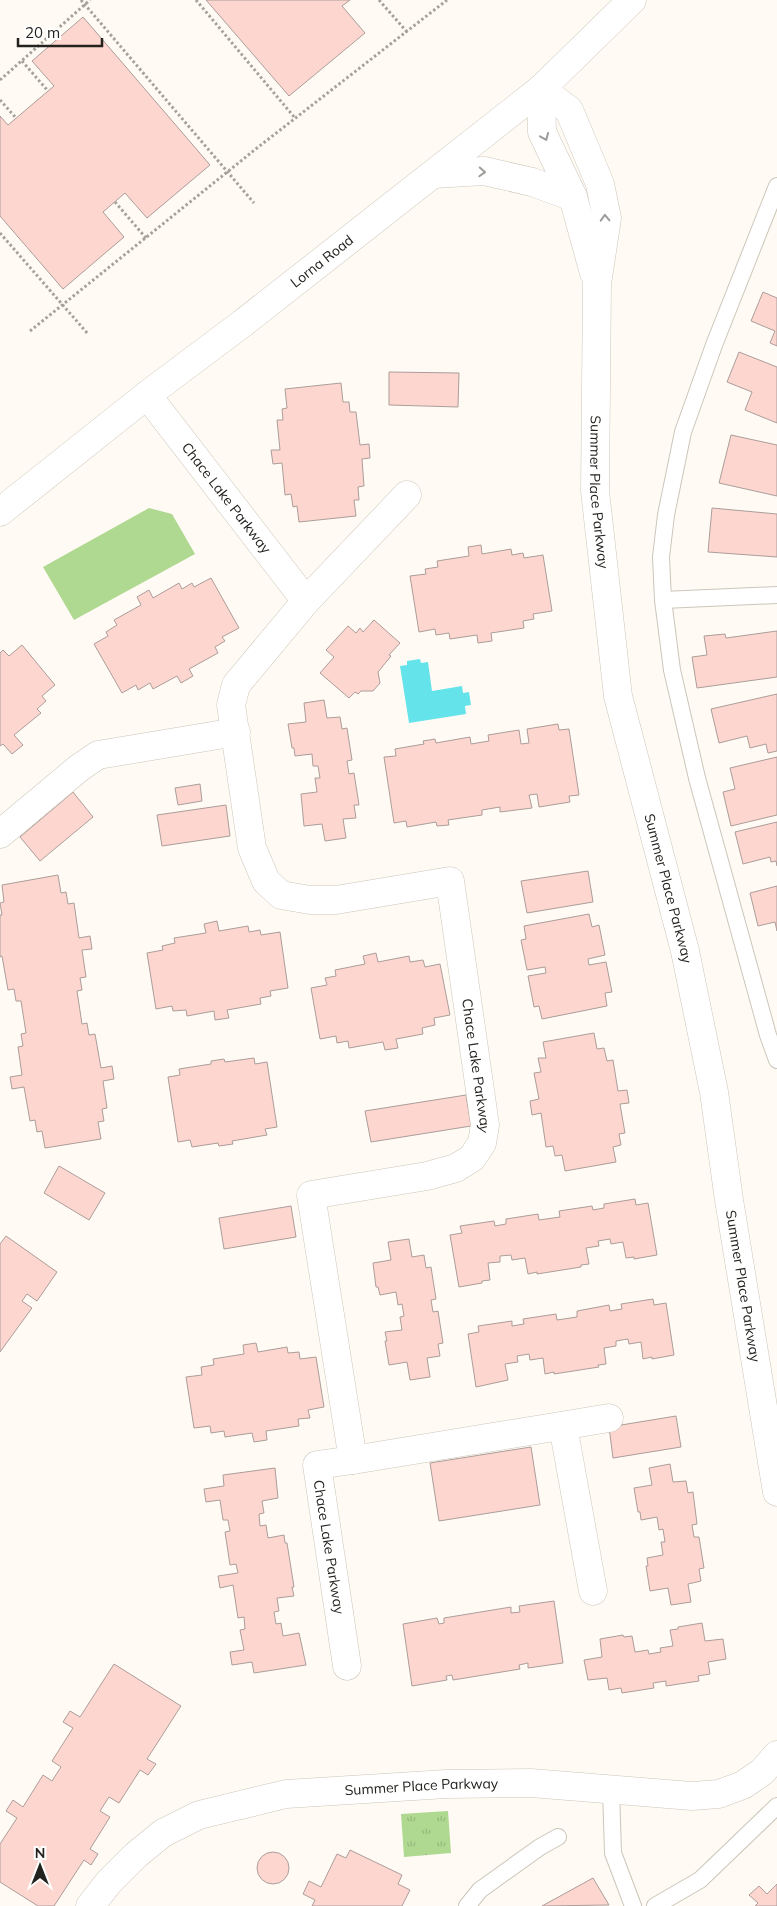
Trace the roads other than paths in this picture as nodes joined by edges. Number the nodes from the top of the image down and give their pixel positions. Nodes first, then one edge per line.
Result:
1 (632, 0) edge
2 (541, 89) junction
3 (434, 174) junction
4 (777, 186) edge
5 (573, 197) junction
6 (597, 284) junction
7 (146, 395) junction
8 (407, 495) dead end
9 (0, 512) edge
10 (777, 595) edge
11 (663, 600) junction
12 (306, 601) junction
13 (236, 732) junction
14 (0, 834) edge
15 (777, 1060) edge
16 (609, 1418) dead end
17 (563, 1426) junction
18 (353, 1460) junction
19 (777, 1492) edge
20 (593, 1590) dead end
21 (347, 1666) dead end
22 (777, 1755) edge
23 (611, 1788) junction
24 (777, 1806) edge
25 (558, 1838) dead end
26 (90, 1906) edge
27 (467, 1906) edge
28 (633, 1906) edge
29 (655, 1906) edge

1 - 2 street, Lorna Road
2 - 3 street, Lorna Road
2 -> 5 street, Summer Place Parkway
6 -> 2 street, Summer Place Parkway
3 -> 5 street
3 - 7 street, Lorna Road
4 - 11 lane
5 - 6 street, Summer Place Parkway
6 - 19 street, Summer Place Parkway
7 - 9 street, Lorna Road
7 - 12 street, Chace Lake Parkway
8 - 12 street, Chace Lake Parkway
10 - 11 lane
11 - 15 lane
12 - 13 street, Chace Lake Parkway
13 - 14 street
13 - 18 street, Chace Lake Parkway
16 - 17 street, Chace Lake Parkway
17 - 18 street, Chace Lake Parkway
17 - 20 street
18 - 21 street, Chace Lake Parkway
22 - 23 street, Summer Place Parkway
23 - 26 street, Summer Place Parkway
23 - 28 lane
24 - 29 lane
25 - 27 lane

